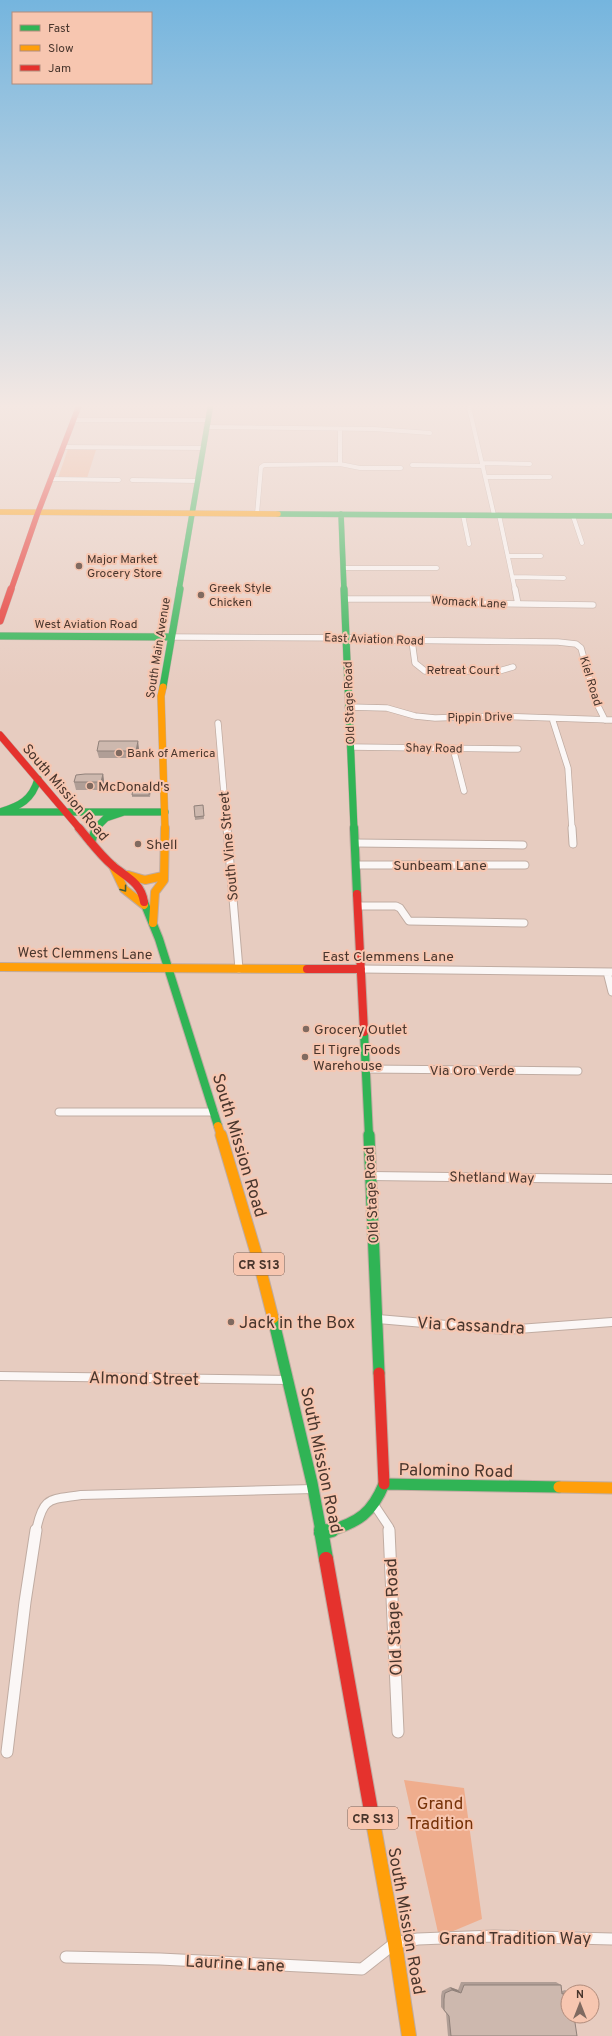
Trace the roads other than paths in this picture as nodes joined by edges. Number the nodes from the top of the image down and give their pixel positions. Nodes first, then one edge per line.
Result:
1 (43, 498) edge
2 (194, 498) edge
3 (258, 498) edge
4 (491, 498) edge
5 (0, 512) edge
6 (38, 512) junction
7 (192, 514) junction
8 (257, 514) junction
9 (341, 514) junction
10 (463, 515) junction
11 (496, 515) junction
12 (573, 516) junction
13 (612, 516) edge
14 (582, 543) dead end
15 (469, 544) dead end
16 (508, 556) junction
17 (541, 556) dead end
18 (344, 568) junction
19 (437, 568) dead end
20 (513, 577) junction
21 (564, 578) dead end
22 (345, 599) junction
23 (518, 604) junction
24 (593, 605) dead end
25 (0, 621) edge
26 (0, 636) edge
27 (171, 637) junction
28 (347, 638) junction
29 (412, 641) junction
30 (576, 644) joint
31 (513, 667) dead end
32 (348, 707) junction
33 (552, 718) junction
34 (605, 720) junction
35 (612, 720) edge
36 (218, 723) dead end
37 (0, 735) edge
38 (350, 747) junction
39 (453, 748) junction
40 (518, 749) dead end
41 (38, 779) junction
42 (464, 791) dead end
43 (0, 812) edge
44 (66, 812) junction
45 (124, 812) junction
46 (165, 812) junction
47 (91, 842) junction
48 (355, 843) junction
49 (573, 844) dead end
50 (523, 845) dead end
51 (356, 865) junction
52 (525, 865) dead end
53 (113, 866) junction
54 (128, 875) junction
55 (163, 876) junction
56 (144, 905) junction
57 (358, 906) junction
58 (153, 923) junction
59 (524, 923) dead end
60 (0, 967) edge
61 (169, 968) junction
62 (239, 969) junction
63 (361, 969) junction
64 (610, 972) edge
65 (612, 992) edge
66 (365, 1070) junction
67 (578, 1071) dead end
68 (59, 1112) dead end
69 (214, 1112) junction
70 (371, 1176) junction
71 (612, 1179) edge
72 (378, 1319) junction
73 (612, 1322) edge
74 (0, 1376) edge
75 (289, 1380) junction
76 (384, 1484) junction
77 (612, 1488) edge
78 (314, 1489) junction
79 (375, 1506) junction
80 (321, 1532) junction
81 (398, 1732) dead end
82 (7, 1752) dead end
83 (612, 1939) edge
84 (396, 1943) junction
85 (66, 1957) dead end
86 (409, 2036) edge

1 - 6 main road
2 - 7 main road, South Main Avenue
3 - 8 street
4 - 11 street
5 - 6 main road
6 - 7 main road
6 - 25 main road
7 - 8 main road
7 - 27 main road, South Main Avenue
8 - 9 main road
9 - 10 main road
9 - 18 main road, Old Stage Road
10 - 11 main road
10 - 15 street
11 - 12 main road
11 - 16 street
12 - 13 main road
12 - 14 street
16 - 17 street
16 - 20 street
18 - 19 street
18 - 22 main road, Old Stage Road
20 - 21 street
20 - 23 street
22 - 23 street, Womack Lane
22 - 28 main road, Old Stage Road
23 - 24 street, Womack Lane
26 - 27 main road, West Aviation Road
27 - 28 street, East Aviation Road
27 - 46 main road, South Main Avenue
28 - 29 street, East Aviation Road
28 - 32 main road, Old Stage Road
29 - 30 street, East Aviation Road
29 - 31 street, Retreat Court
30 - 34 street, Kiel Road
32 - 33 street, Pippin Drive
32 - 38 main road, Old Stage Road
33 - 34 street, Pippin Drive
33 - 49 street
34 - 35 street, Pippin Drive
36 - 62 street, South Vine Street
37 - 41 main road, South Mission Road / CR S13
38 - 39 street, Shay Road
38 - 48 main road, Old Stage Road
39 - 40 street, Shay Road
39 - 42 street
41 - 43 main road
41 - 44 main road, South Mission Road / CR S13
43 - 44 main road
44 - 45 main road
44 - 47 main road, South Mission Road / CR S13
45 - 46 main road
45 - 47 main road
46 - 55 main road, South Main Avenue
47 - 53 main road, South Mission Road / CR S13
48 - 50 street
48 - 51 main road, Old Stage Road
51 - 52 street, Sunbeam Lane
51 - 57 main road, Old Stage Road
53 - 54 main road, South Mission Road / CR S13
53 -> 56 main road, South Mission Road / CR S13
54 - 55 main road
54 - 56 main road, South Mission Road / CR S13
55 - 58 main road, South Main Avenue
56 - 58 main road, South Mission Road / CR S13
57 - 59 street
57 - 63 main road, Old Stage Road
58 - 61 main road, South Mission Road / CR S13
60 - 61 main road, West Clemmens Lane
61 - 62 main road, East Clemmens Lane
61 - 69 main road, South Mission Road / CR S13
62 - 63 main road, East Clemmens Lane
63 - 64 street, East Clemmens Lane
63 - 66 main road, Old Stage Road
64 - 65 street
66 - 67 street, Via Oro Verde
66 - 70 main road, Old Stage Road
68 - 69 street
69 - 75 main road, South Mission Road / CR S13
70 - 71 street, Shetland Way
70 - 72 main road, Old Stage Road
72 - 73 street, Via Cassandra
72 - 76 main road, Old Stage Road
74 - 75 street, Almond Street
75 - 78 main road, South Mission Road / CR S13
76 - 77 main road, Palomino Road
76 - 79 main road, Palomino Road
78 - 80 main road, South Mission Road / CR S13
78 - 82 street
79 - 80 main road, Palomino Road
79 - 81 street, Old Stage Road
80 - 84 main road, South Mission Road / CR S13
83 - 84 street, Grand Tradition Way
84 - 85 street, Laurine Lane
84 - 86 main road, South Mission Road / CR S13

